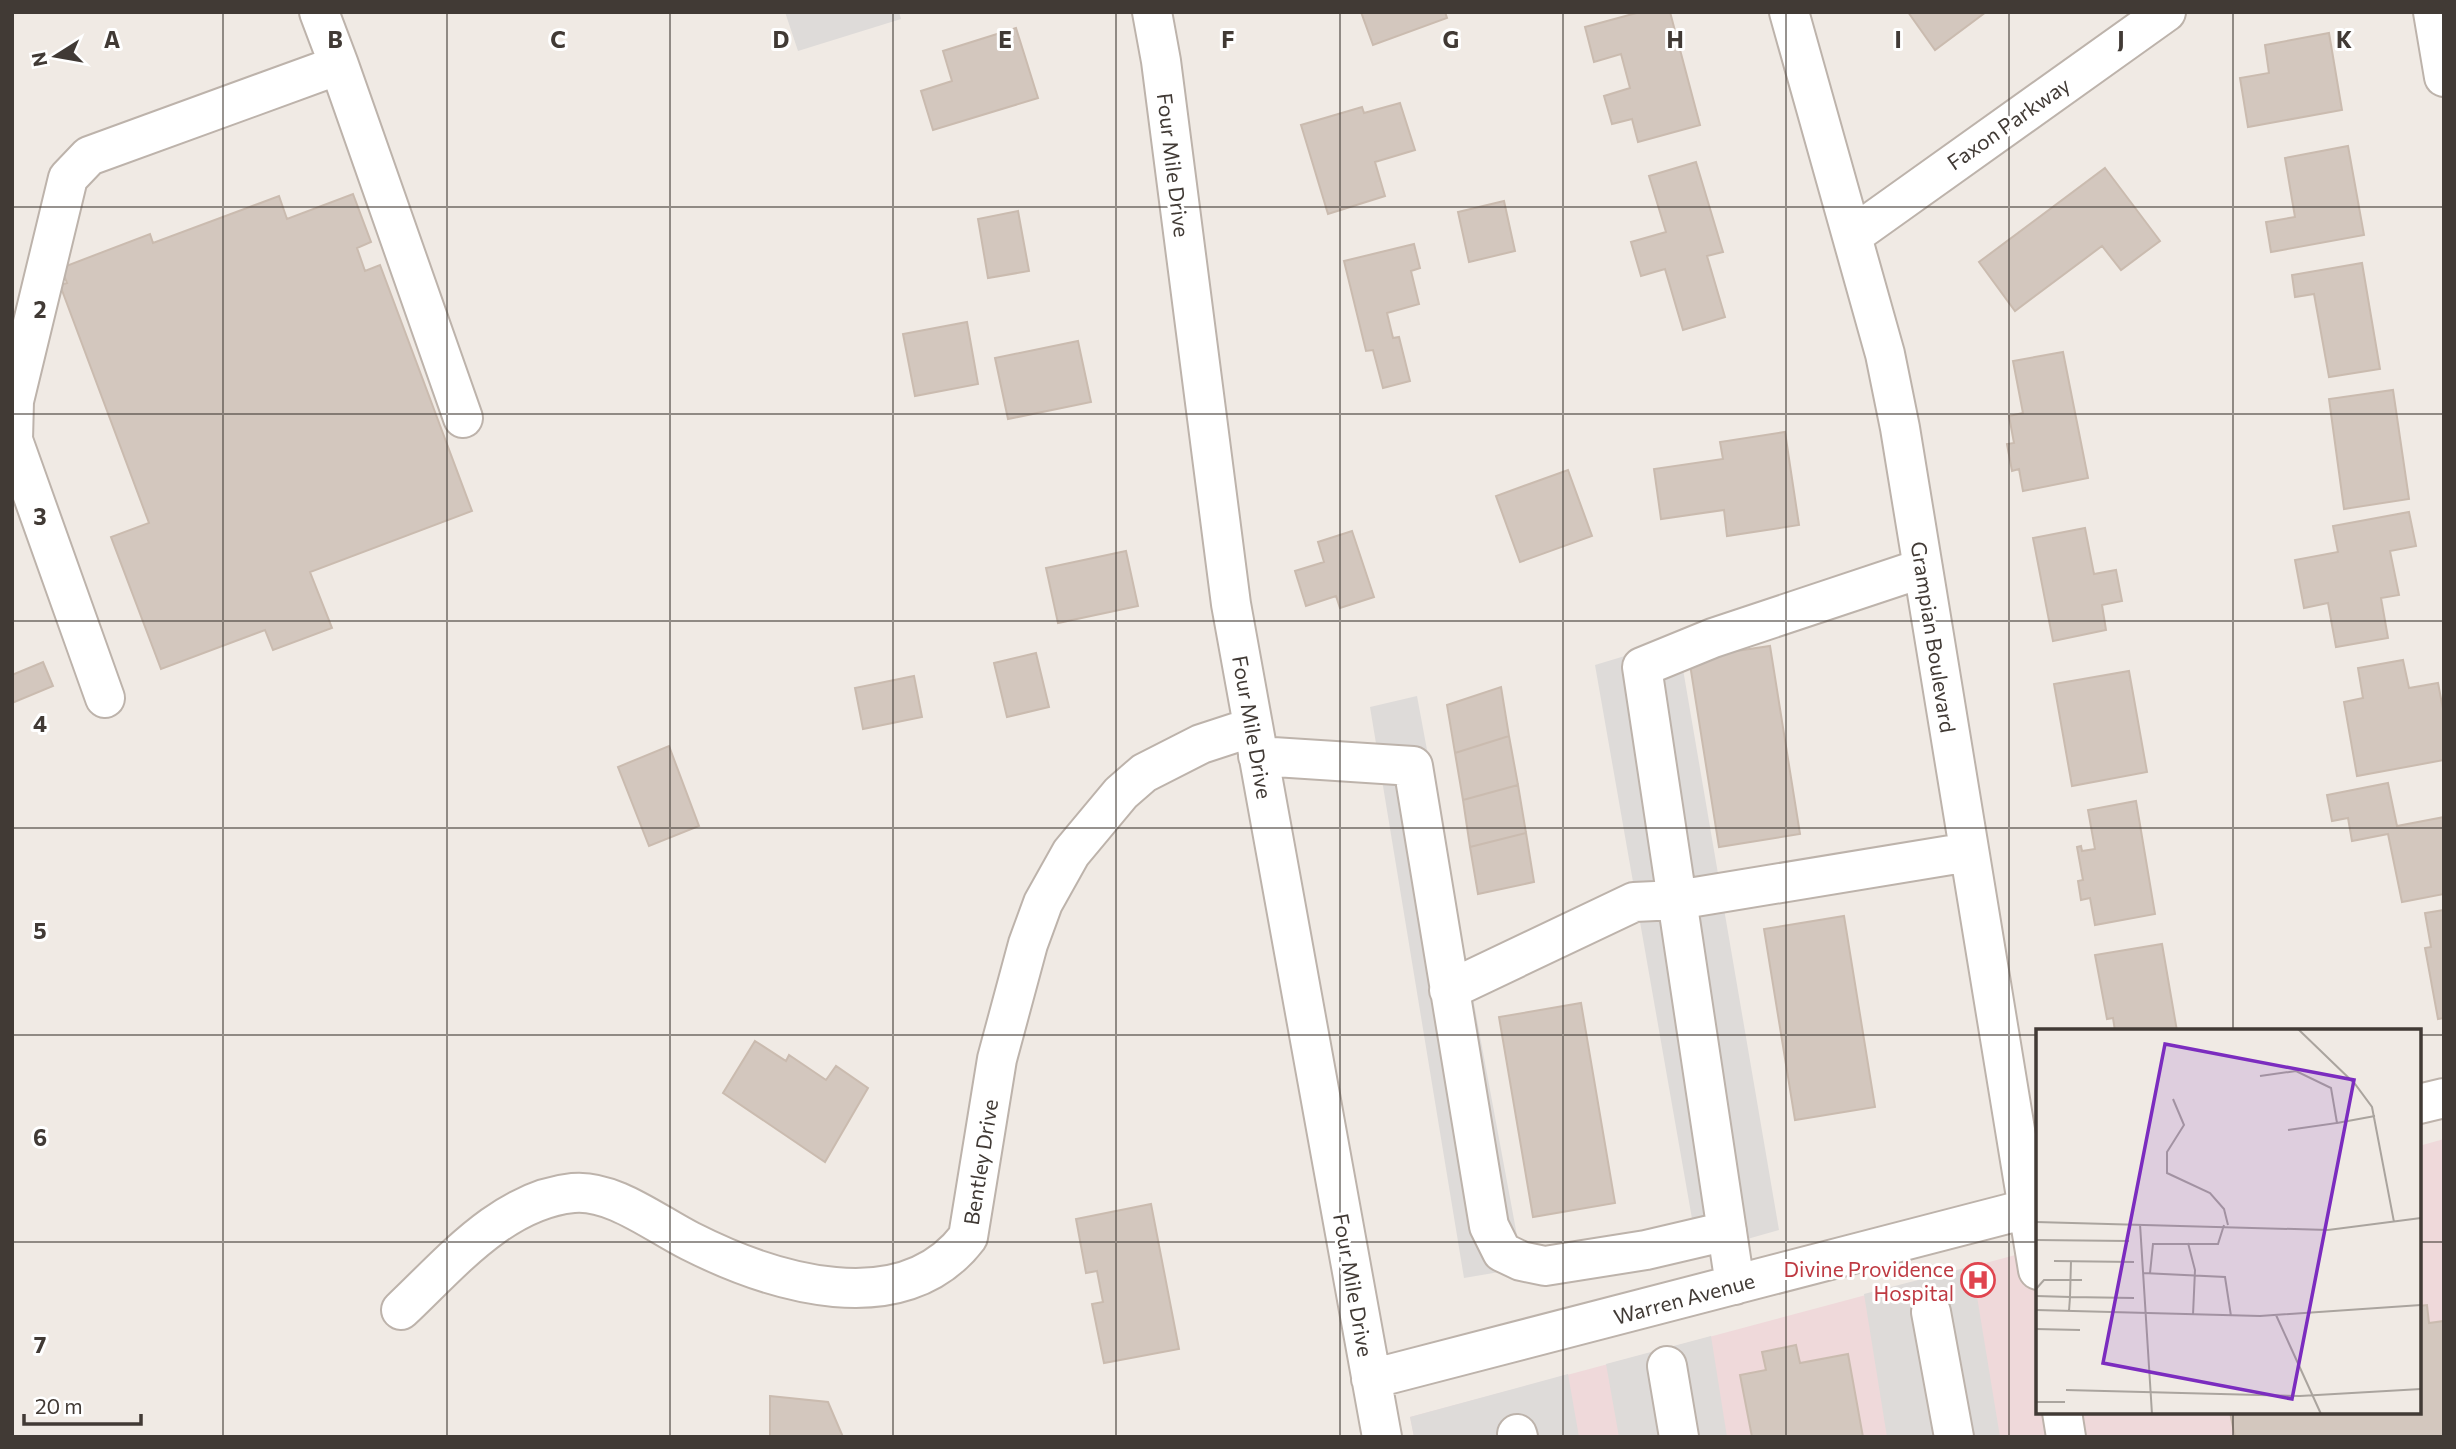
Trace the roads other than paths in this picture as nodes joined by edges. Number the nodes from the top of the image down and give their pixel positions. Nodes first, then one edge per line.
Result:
1 (319, 12) edge
2 (1152, 12) edge
3 (1789, 12) edge
4 (2166, 12) edge
5 (2433, 12) edge
6 (339, 65) junction
7 (2444, 77) edge
8 (1852, 236) junction
9 (463, 418) dead end
10 (1923, 568) junction
11 (105, 698) dead end
12 (1255, 742) junction
13 (1969, 852) junction
14 (1677, 900) junction
15 (1449, 990) junction
16 (2444, 1098) edge
17 (2421, 1104) edge
18 (2032, 1207) edge
19 (1727, 1231) junction
20 (2036, 1249) edge
21 (1735, 1285) junction
22 (401, 1310) dead end
23 (1931, 1312) dead end
24 (1667, 1366) dead end
25 (1371, 1379) junction
26 (2062, 1414) edge
27 (1381, 1437) edge
28 (1679, 1437) edge
29 (1954, 1437) edge
30 (2066, 1437) edge

1 - 6 street
2 - 12 street, Four Mile Drive
3 - 8 street, Grampian Boulevard
4 - 8 street, Faxon Parkway
5 - 7 street
6 - 9 street
6 - 11 street
8 - 10 street, Grampian Boulevard
10 - 13 street, Grampian Boulevard
10 - 14 street
12 - 15 street
12 - 22 street, Bentley Drive
12 - 25 street, Four Mile Drive
13 - 14 street
13 - 18 street, Grampian Boulevard
14 - 15 street
14 - 19 street
15 - 19 street
16 - 17 street
18 - 20 street, Grampian Boulevard
18 - 21 street, Warren Avenue
19 - 21 street
21 - 25 street, Warren Avenue
23 - 29 street
24 - 28 street
25 - 27 street, Four Mile Drive
26 - 30 street

